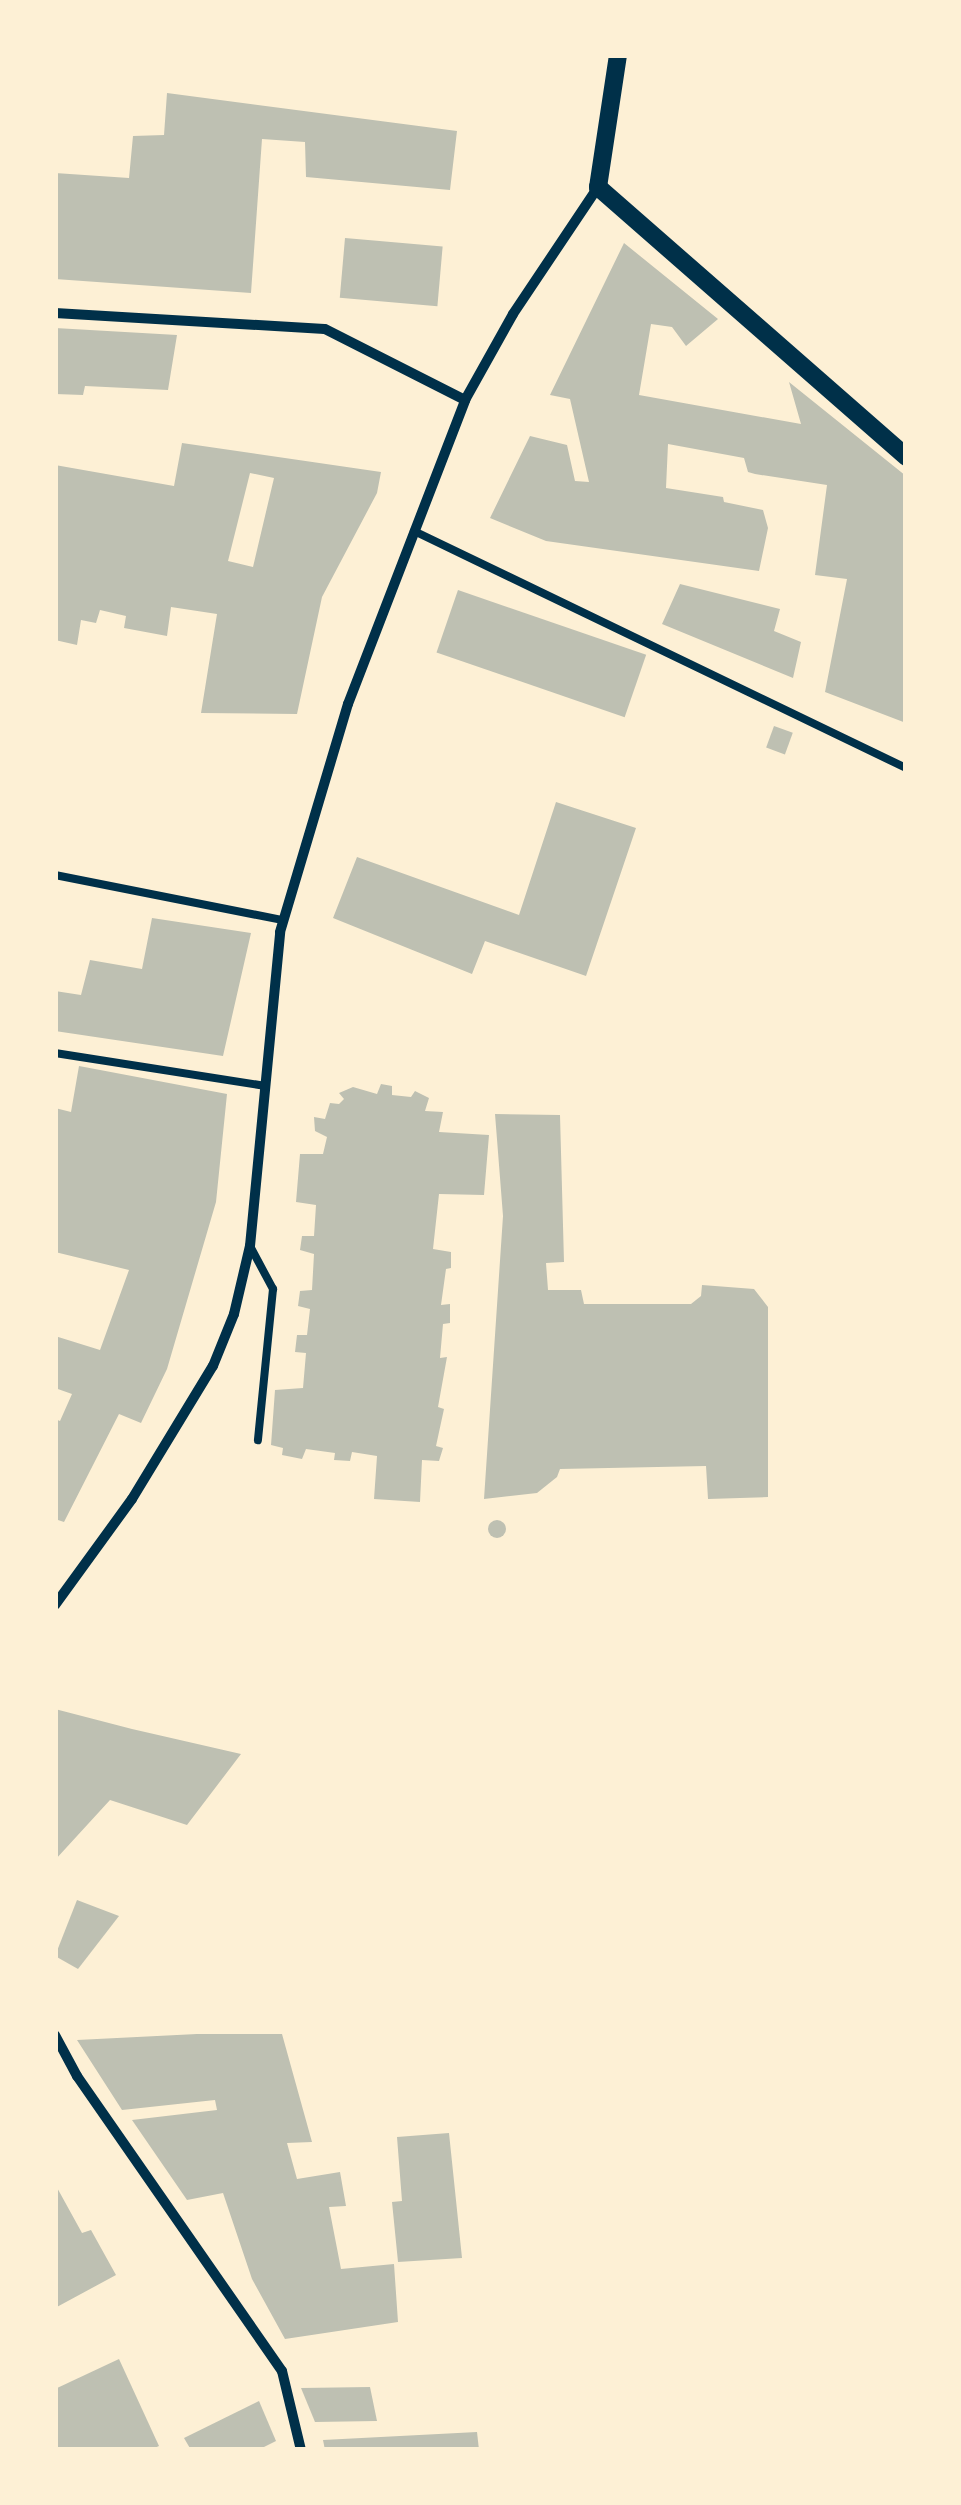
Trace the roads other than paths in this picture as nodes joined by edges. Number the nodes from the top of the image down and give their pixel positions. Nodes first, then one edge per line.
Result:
1 (618, 55) edge
2 (598, 188) junction
3 (55, 313) edge
4 (466, 400) junction
5 (906, 456) edge
6 (414, 531) junction
7 (906, 768) edge
8 (55, 875) edge
9 (282, 920) junction
10 (55, 1053) edge
11 (265, 1086) junction
12 (250, 1246) junction
13 (258, 1440) dead end
14 (55, 1605) edge
15 (55, 2035) edge
16 (301, 2450) edge

1 - 2 street
2 - 4 street
2 - 5 street
3 - 4 street
4 - 6 street
6 - 7 lane
6 - 9 street
8 - 9 lane
9 - 11 street
10 - 11 lane
11 - 12 street
12 - 13 lane
12 - 14 street
15 - 16 street

